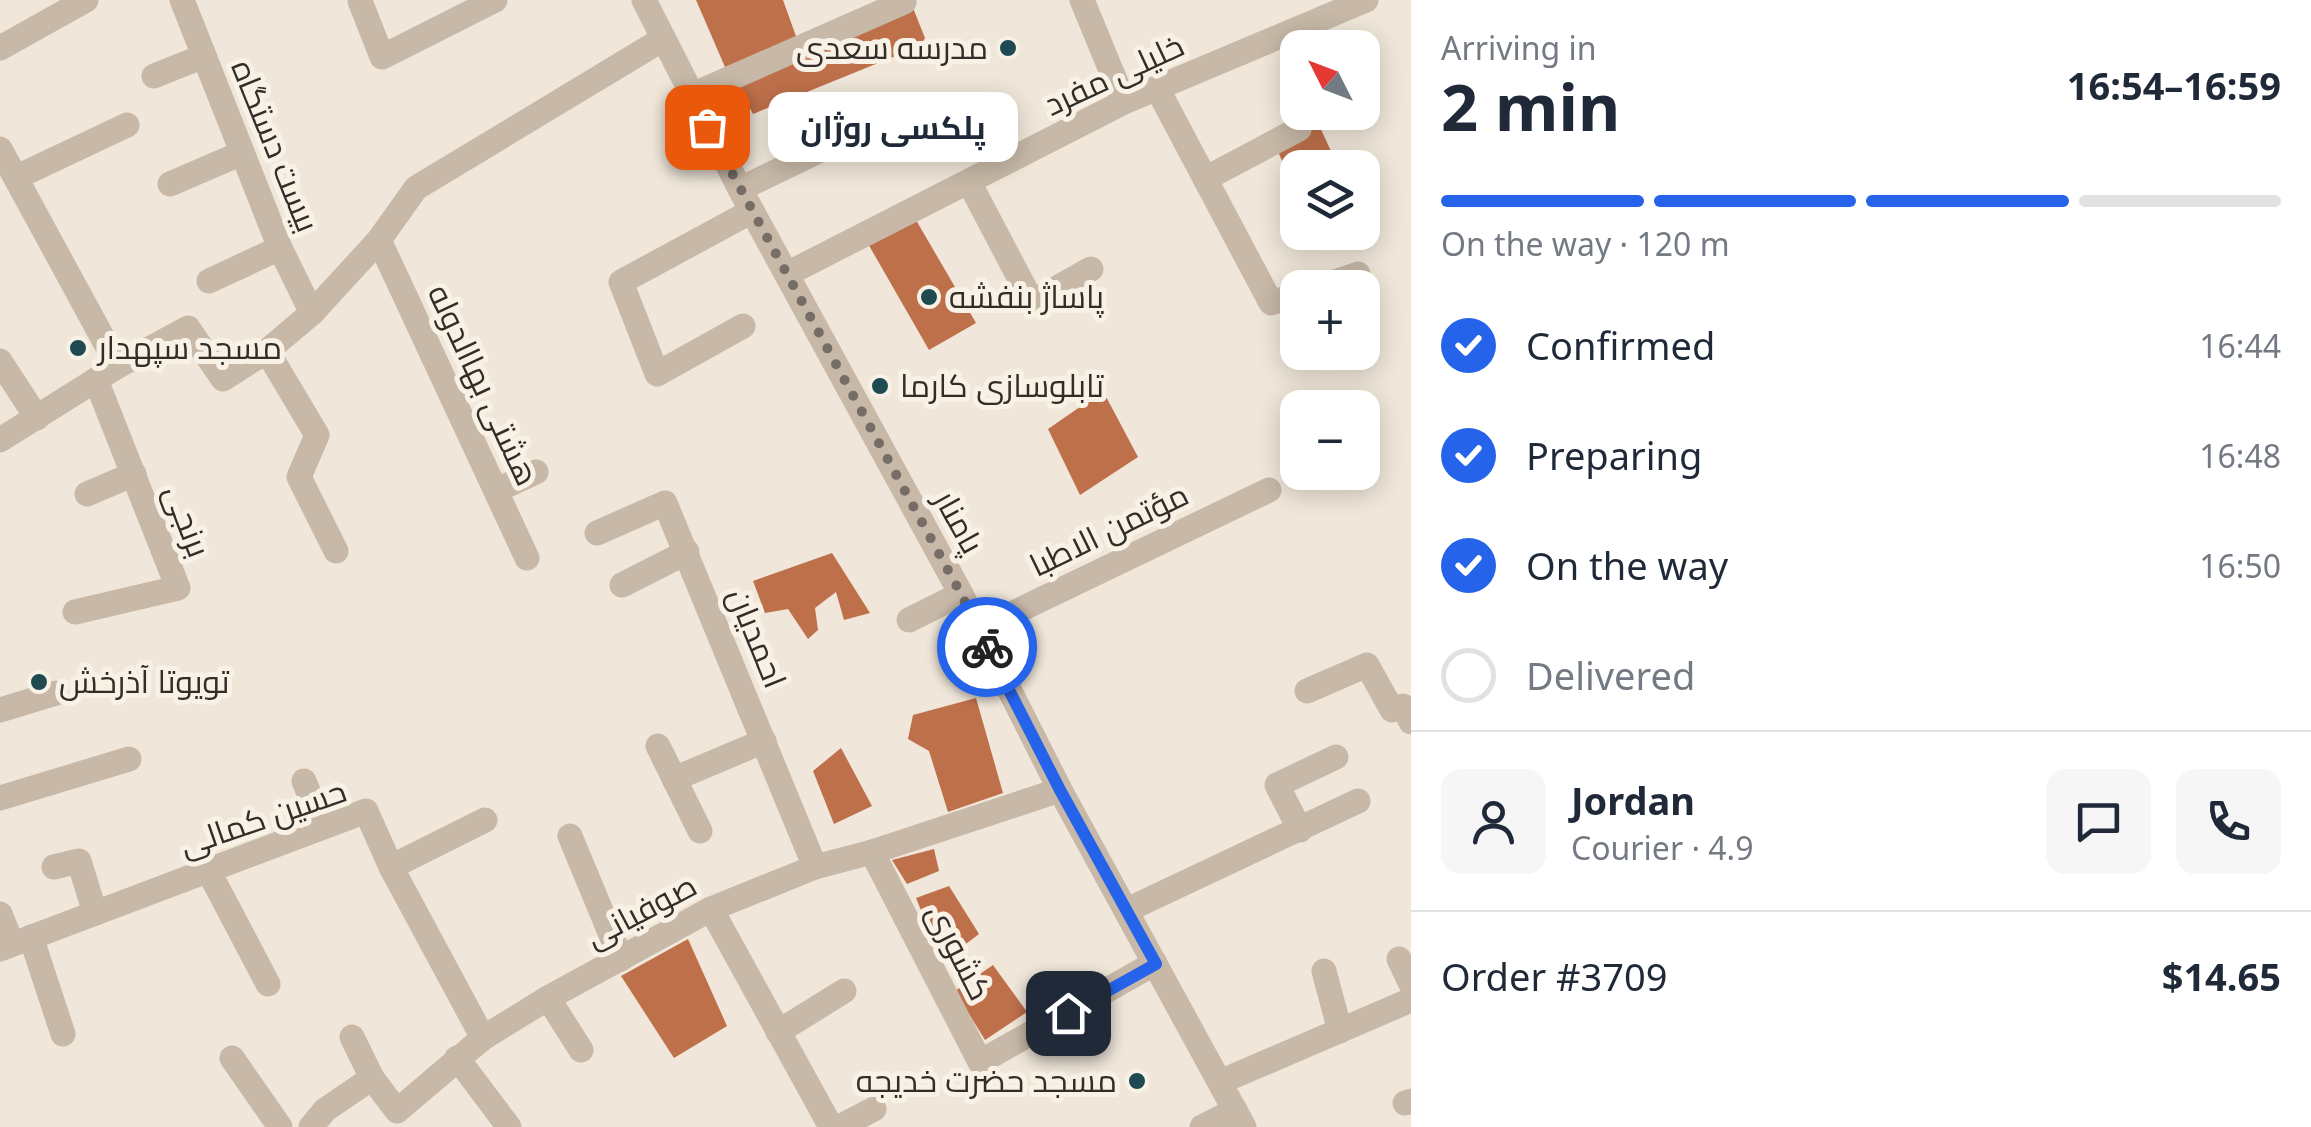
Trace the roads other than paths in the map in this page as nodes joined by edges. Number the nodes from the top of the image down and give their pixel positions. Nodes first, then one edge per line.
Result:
1 (86, 0) edge
2 (182, 0) edge
3 (494, 0) edge
4 (644, 0) edge
5 (1082, 0) edge
6 (1366, 0) edge
7 (360, 1) edge
8 (904, 2) edge
9 (663, 39) junction
10 (0, 48) edge
11 (204, 56) junction
12 (154, 76) dead end
13 (1157, 88) junction
14 (690, 96) junction
15 (1124, 102) junction
16 (126, 125) dead end
17 (864, 129) dead end
18 (1297, 130) edge
19 (0, 148) edge
20 (242, 153) junction
21 (17, 177) junction
22 (1205, 178) junction
23 (969, 182) junction
24 (170, 184) dead end
25 (746, 200) junction
26 (379, 240) junction
27 (280, 248) junction
28 (1090, 269) dead end
29 (787, 274) junction
30 (209, 281) dead end
31 (1280, 300) edge
32 (312, 313) junction
33 (743, 326) dead end
34 (267, 351) junction
35 (0, 361) edge
36 (107, 373) junction
37 (37, 418) junction
38 (0, 440) edge
39 (536, 472) dead end
40 (134, 474) junction
41 (497, 490) junction
42 (1269, 490) dead end
43 (87, 494) dead end
44 (597, 533) dead end
45 (336, 552) dead end
46 (687, 552) junction
47 (527, 558) dead end
48 (622, 585) dead end
49 (961, 594) junction
50 (75, 612) dead end
51 (909, 620) dead end
52 (978, 630) junction
53 (1307, 691) dead end
54 (56, 693) dead end
55 (0, 710) edge
56 (1411, 722) edge
57 (764, 741) junction
58 (658, 746) dead end
59 (1336, 758) dead end
60 (129, 759) dead end
61 (674, 779) junction
62 (304, 781) dead end
63 (1060, 790) junction
64 (0, 798) edge
65 (1358, 801) dead end
66 (485, 820) dead end
67 (322, 828) junction
68 (700, 830) dead end
69 (1300, 830) junction
70 (570, 836) dead end
71 (872, 852) junction
72 (54, 867) dead end
73 (392, 867) junction
74 (815, 867) junction
75 (208, 870) junction
76 (710, 909) junction
77 (1127, 910) junction
78 (95, 912) junction
79 (0, 914) edge
80 (14, 943) edge
81 (621, 958) junction
82 (1399, 959) dead end
83 (1156, 964) junction
84 (1324, 971) dead end
85 (268, 984) dead end
86 (1411, 984) edge
87 (844, 992) dead end
88 (548, 998) junction
89 (1411, 1000) edge
90 (1340, 1031) junction
91 (778, 1032) junction
92 (63, 1034) dead end
93 (352, 1037) dead end
94 (482, 1038) junction
95 (581, 1050) dead end
96 (232, 1058) dead end
97 (456, 1058) junction
98 (372, 1078) junction
99 (1220, 1082) junction
100 (874, 1109) dead end
101 (1240, 1119) edge
102 (280, 1127) edge
103 (311, 1127) edge
104 (509, 1127) edge
105 (831, 1127) edge
106 (839, 1127) edge
107 (1202, 1127) edge

1 - 10 street
2 - 11 street, بیست دستگاه
3 - 7 street
4 - 9 street, پامنار
5 - 15 street
6 - 13 street, خلیلی مفرد
8 - 14 street
9 - 14 street, پامنار
9 - 26 street
11 - 12 street
11 - 20 street, بیست دستگاه
13 - 15 street, خلیلی مفرد
13 - 22 street
14 - 25 street, پامنار
15 - 23 street, خلیلی مفرد
16 - 21 street
17 - 25 street
18 - 22 street
19 - 21 street, برنجی
20 - 24 street
20 - 27 street, بیست دستگاه
21 - 36 street, برنجی
22 - 31 street
23 - 28 street
23 - 29 street, خلیلی مفرد
25 - 29 street, پامنار
25 - 33 street
26 - 32 street
26 - 41 street, هشتی بهاالدوله
27 - 30 street
27 - 32 street, بیست دستگاه
29 - 49 street, پامنار
32 - 34 street
34 - 36 street
34 - 45 street
35 - 37 street
36 - 37 street
36 - 40 street, برنجی
37 - 38 street
39 - 41 street
40 - 43 street
40 - 50 street, برنجی
41 - 47 street, هشتی بهاالدوله
42 - 52 street, مؤتمن الاطبا
44 - 46 street, احمدیان
46 - 48 street
46 - 57 street, احمدیان
49 - 51 street
49 - 52 street, پامنار
52 - 63 street, پامنار
53 - 56 street
54 - 55 street
57 - 61 street
57 - 74 street, احمدیان
58 - 61 street
59 - 69 street
60 - 64 street
61 - 68 street
62 - 67 street
63 - 71 street, صوفیانی
63 - 77 street, پامنار
65 - 69 street
66 - 73 street
67 - 73 street, حسین کمالی
67 - 75 street, حسین کمالی
69 - 77 street
70 - 81 street
71 - 74 street, صوفیانی
71 - 83 street, کشوری
72 - 78 street
73 - 94 street, حسین کمالی
74 - 76 street, صوفیانی
75 - 78 street, حسین کمالی
75 - 85 street
76 - 81 street, صوفیانی
76 - 91 street
77 - 83 street, پامنار
78 - 80 street, حسین کمالی
79 - 80 street
80 - 92 street
81 - 88 street, صوفیانی
82 - 86 street
83 - 99 street, پامنار
84 - 90 street
87 - 91 street
88 - 94 street, صوفیانی
88 - 95 street
89 - 90 street
90 - 99 street
91 - 105 street
93 - 98 street
94 - 97 street, صوفیانی
96 - 102 street
97 - 98 street, صوفیانی
97 - 104 street
98 - 103 street
99 - 101 street, پامنار
100 - 106 street
101 - 107 street

